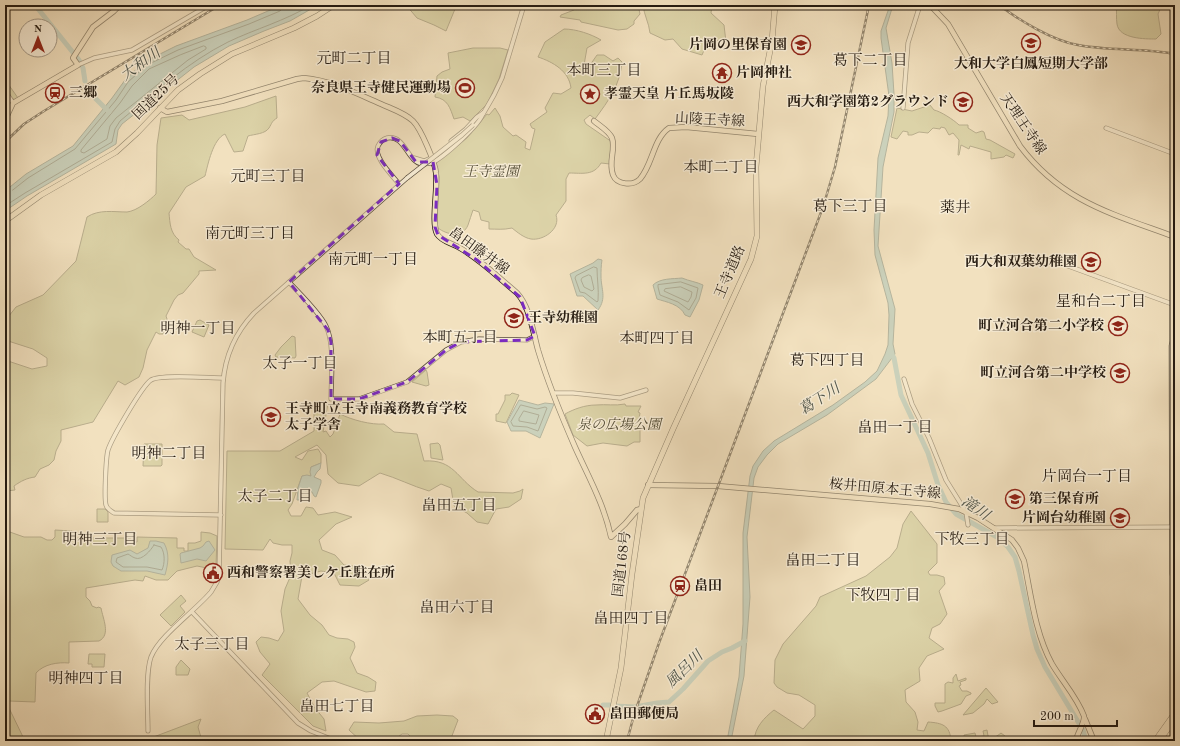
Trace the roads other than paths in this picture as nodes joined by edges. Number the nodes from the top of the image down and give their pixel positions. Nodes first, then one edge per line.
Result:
1 (120, 5) edge
2 (209, 5) edge
3 (334, 5) edge
4 (524, 5) edge
5 (775, 5) edge
6 (920, 5) edge
7 (930, 5) edge
8 (80, 64) junction
9 (5, 91) edge
10 (13, 103) junction
11 (160, 108) junction
12 (903, 108) dead end
13 (483, 113) junction
14 (5, 120) edge
15 (594, 121) dead end
16 (1106, 128) dead end
17 (758, 134) junction
18 (1175, 154) edge
19 (432, 160) junction
20 (400, 184) junction
21 (5, 221) edge
22 (1175, 237) edge
23 (1060, 263) dead end
24 (288, 282) junction
25 (1175, 305) edge
26 (1175, 333) edge
27 (534, 336) junction
28 (224, 378) junction
29 (904, 379) dead end
30 (646, 390) dead end
31 (553, 392) junction
32 (648, 485) junction
33 (641, 509) junction
34 (967, 514) junction
35 (221, 515) junction
36 (968, 525) dead end
37 (1174, 527) edge
38 (995, 528) junction
39 (1175, 588) edge
40 (192, 612) junction
41 (1175, 713) edge
42 (1084, 720) junction
43 (1175, 720) edge
44 (148, 731) dead end
45 (1175, 736) edge
46 (336, 741) edge
47 (606, 741) edge
48 (1076, 741) edge
49 (1094, 741) edge
50 (1155, 741) edge
51 (1160, 741) edge
52 (1172, 741) edge

1 - 8 main road
2 - 8 street
3 - 11 highway, 国道25号
4 - 13 street
5 - 17 highway, 王寺道路
6 - 12 street
7 - 22 main road, 天理王寺線
8 - 10 main road
9 - 10 street
10 - 14 main road
11 - 19 main road, 畠田藤井線
11 - 21 highway, 国道25号
13 - 19 street
13 - 20 street, bridge
15 - 17 main road, 山陵王寺線
16 - 18 street
17 - 32 highway, 王寺道路
19 - 20 street
19 - 27 main road, 畠田藤井線
20 - 24 street
23 - 25 street
24 - 27 street
24 - 28 street
26 - 37 street
27 - 31 main road, 畠田藤井線
28 - 35 street
28 - 35 street
29 - 34 street
30 - 31 street
31 - 33 main road, 畠田藤井線
32 - 33 highway, 国道168号
32 - 34 main road, 桜井田原本王寺線
33 - 47 highway, 国道168号
34 - 36 street
34 - 38 main road, 桜井田原本王寺線
35 - 40 street
37 - 38 street
37 - 39 street
38 - 42 main road, 桜井田原本王寺線
40 - 44 street
40 - 46 street
41 - 50 highway
42 - 48 main road
42 - 49 main road, 桜井田原本王寺線
43 - 51 highway
45 - 52 street

